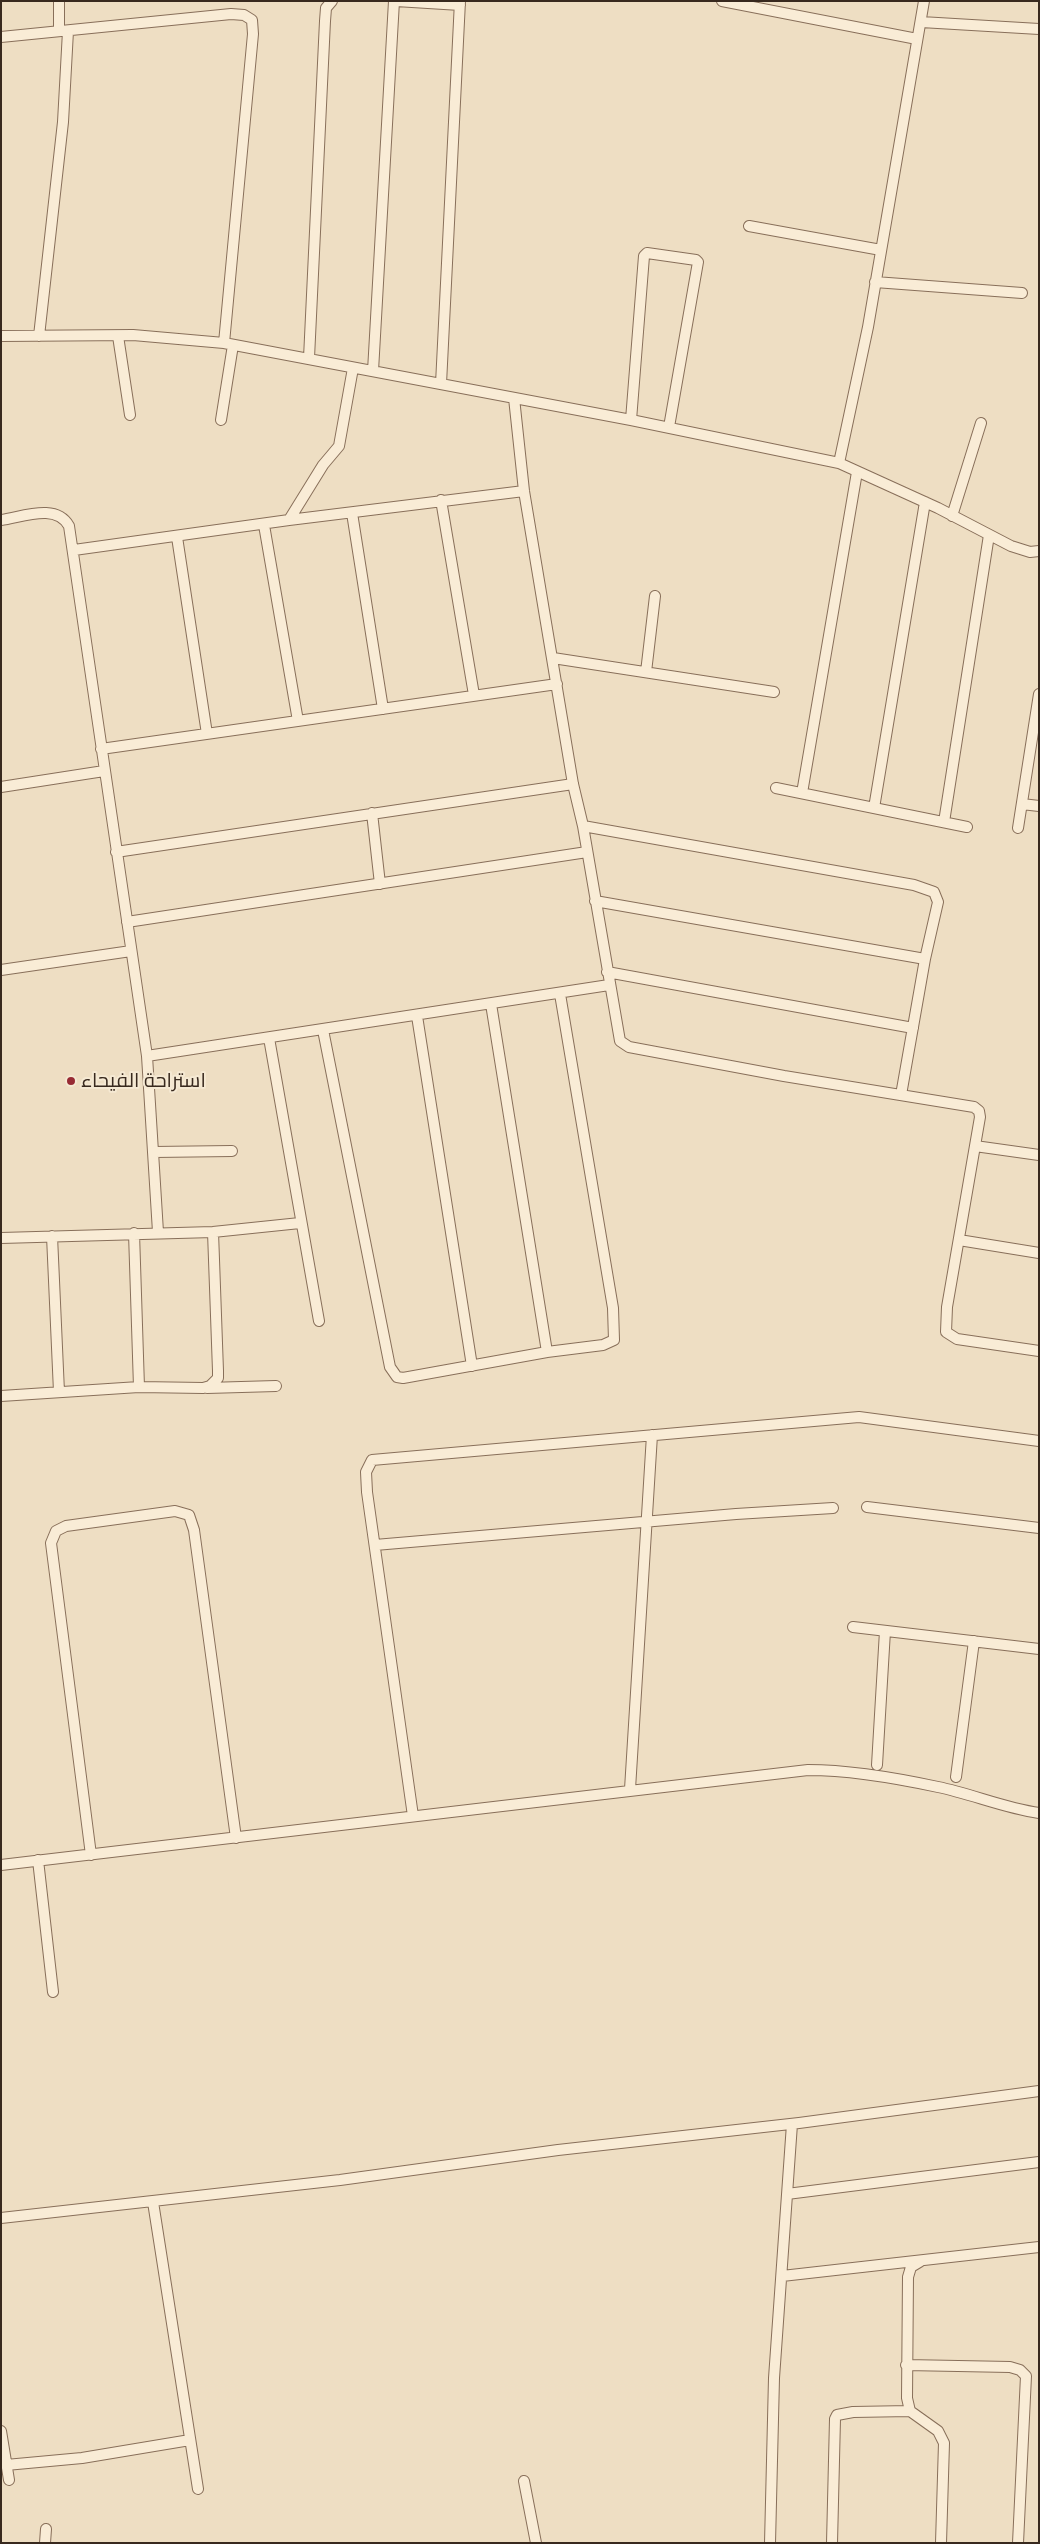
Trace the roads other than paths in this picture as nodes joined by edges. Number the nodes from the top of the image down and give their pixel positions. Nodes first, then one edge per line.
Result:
1 (59, 1) edge
2 (332, 1) edge
3 (395, 1) edge
4 (722, 1) edge
5 (924, 1) edge
6 (460, 3) edge
7 (921, 22) junction
8 (1039, 29) edge
9 (63, 31) junction
10 (1, 37) edge
11 (917, 39) junction
12 (749, 226) dead end
13 (881, 250) junction
14 (875, 282) junction
15 (1022, 293) dead end
16 (1, 336) edge
17 (39, 336) junction
18 (118, 336) junction
19 (228, 344) junction
20 (309, 358) junction
21 (353, 368) junction
22 (373, 371) junction
23 (441, 384) junction
24 (514, 398) junction
25 (130, 415) dead end
26 (221, 420) dead end
27 (631, 420) junction
28 (981, 423) dead end
29 (668, 427) junction
30 (839, 463) junction
31 (857, 472) junction
32 (524, 492) junction
33 (441, 500) junction
34 (925, 502) junction
35 (352, 513) junction
36 (952, 516) junction
37 (1, 520) edge
38 (289, 520) junction
39 (264, 525) junction
40 (989, 535) junction
41 (177, 537) junction
42 (74, 550) junction
43 (1039, 551) edge
44 (655, 596) dead end
45 (553, 658) junction
46 (646, 672) junction
47 (557, 684) junction
48 (774, 692) dead end
49 (1039, 694) edge
50 (474, 695) junction
51 (383, 708) junction
52 (298, 721) junction
53 (207, 734) junction
54 (1035, 738) edge
55 (101, 749) junction
56 (104, 771) junction
57 (573, 784) junction
58 (1, 787) edge
59 (776, 788) dead end
60 (802, 793) junction
61 (1022, 804) junction
62 (1039, 806) edge
63 (874, 808) junction
64 (372, 813) junction
65 (944, 822) junction
66 (583, 826) junction
67 (967, 827) dead end
68 (1018, 828) dead end
69 (116, 852) junction
70 (587, 852) junction
71 (380, 884) junction
72 (595, 901) junction
73 (127, 922) junction
74 (131, 951) junction
75 (925, 959) junction
76 (1, 970) edge
77 (607, 972) junction
78 (609, 986) junction
79 (560, 994) junction
80 (491, 1004) junction
81 (417, 1016) junction
82 (913, 1028) junction
83 (323, 1030) junction
84 (269, 1038) junction
85 (147, 1056) junction
86 (901, 1095) junction
87 (975, 1146) junction
88 (154, 1152) junction
89 (232, 1152) dead end
90 (1039, 1155) edge
91 (300, 1223) junction
92 (158, 1232) junction
93 (213, 1232) junction
94 (134, 1234) junction
95 (52, 1236) junction
96 (1, 1238) edge
97 (959, 1240) junction
98 (1039, 1253) edge
99 (319, 1321) dead end
100 (1039, 1351) edge
101 (546, 1352) junction
102 (472, 1366) junction
103 (276, 1386) dead end
104 (139, 1387) junction
105 (203, 1388) junction
106 (60, 1392) junction
107 (1, 1396) edge
108 (652, 1435) junction
109 (1039, 1441) edge
110 (867, 1507) dead end
111 (833, 1508) dead end
112 (647, 1522) junction
113 (1039, 1528) edge
114 (375, 1545) junction
115 (853, 1627) dead end
116 (885, 1631) junction
117 (974, 1642) junction
118 (1039, 1649) edge
119 (877, 1764) dead end
120 (956, 1778) dead end
121 (630, 1790) junction
122 (1039, 1813) edge
123 (413, 1816) junction
124 (236, 1838) junction
125 (91, 1855) junction
126 (38, 1860) junction
127 (1, 1865) edge
128 (53, 1992) dead end
129 (1039, 2091) edge
130 (792, 2124) junction
131 (1039, 2162) edge
132 (787, 2194) junction
133 (153, 2202) junction
134 (1, 2218) edge
135 (1039, 2247) edge
136 (921, 2261) junction
137 (782, 2276) junction
138 (906, 2365) junction
139 (910, 2412) junction
140 (1, 2431) edge
141 (190, 2440) junction
142 (6, 2465) junction
143 (8, 2480) dead end
144 (524, 2481) dead end
145 (198, 2489) dead end
146 (46, 2530) dead end
147 (45, 2543) edge
148 (536, 2543) edge
149 (770, 2543) edge
150 (832, 2543) edge
151 (941, 2543) edge
152 (1018, 2543) edge

1 - 9 street
2 - 20 street
3 - 6 street
3 - 22 street
4 - 11 street
5 - 7 street
6 - 23 street
7 - 8 street
7 - 11 street
9 - 10 street
9 - 17 street
9 - 19 street
11 - 13 street
12 - 13 street
13 - 14 street
14 - 15 street
14 - 30 street
16 - 17 street
17 - 18 street
18 - 19 street
18 - 25 street
19 - 20 street
19 - 26 street
20 - 21 street
21 - 22 street
21 - 38 street
22 - 23 street
23 - 24 street
24 - 27 street
24 - 32 street
27 - 29 street
27 - 29 street
28 - 36 street
29 - 30 street
30 - 31 street
31 - 34 street
31 - 60 street
32 - 33 street
32 - 45 street
33 - 35 street
33 - 50 street
34 - 36 street
34 - 63 street
35 - 38 street
35 - 51 street
36 - 40 street
37 - 42 street
38 - 39 street
39 - 41 street
39 - 52 street
40 - 43 street
40 - 65 street
41 - 42 street
41 - 53 street
42 - 55 street
44 - 46 street
45 - 46 street
45 - 47 street
46 - 48 street
47 - 50 street
47 - 57 street
49 - 54 street
50 - 51 street
51 - 52 street
52 - 53 street
53 - 55 street
54 - 61 street
55 - 56 street
56 - 58 street
56 - 69 street
57 - 64 street
57 - 66 street
59 - 60 street
60 - 63 street
61 - 62 street
61 - 68 street
63 - 65 street
64 - 69 street
64 - 71 street
65 - 67 street
66 - 70 street
66 - 75 street
69 - 73 street
70 - 71 street
70 - 72 street
71 - 73 street
72 - 75 street
72 - 77 street
73 - 74 street
74 - 76 street
74 - 85 street
75 - 82 street
77 - 78 street
77 - 82 street
78 - 79 street
78 - 86 street
79 - 80 street
79 - 101 street
80 - 81 street
80 - 101 street
81 - 83 street
81 - 102 street
82 - 86 street
83 - 84 street
83 - 102 street
84 - 85 street
84 - 91 street
85 - 88 street
86 - 87 street
87 - 90 street
87 - 97 street
88 - 89 street
88 - 92 street
91 - 93 street
91 - 99 street
92 - 93 street
92 - 94 street
93 - 105 street
94 - 95 street
94 - 104 street
95 - 96 street
95 - 106 street
97 - 98 street
97 - 100 street
101 - 102 street
103 - 105 street
104 - 105 street
104 - 106 street
106 - 107 street
108 - 109 street
108 - 112 street
108 - 114 street
110 - 113 street
111 - 112 street
112 - 114 street
112 - 121 street
114 - 123 street
115 - 116 street
116 - 117 street
116 - 119 street
117 - 118 street
117 - 120 street
121 - 122 street
121 - 123 street
123 - 124 street
124 - 125 street
124 - 125 street
125 - 126 street
126 - 127 street
126 - 128 street
129 - 130 street
130 - 132 street
130 - 133 street
131 - 132 street
132 - 137 street
133 - 134 street
133 - 141 street
135 - 136 street
136 - 137 street
136 - 138 street
137 - 149 street
138 - 139 street
138 - 152 street
139 - 150 street
139 - 151 street
140 - 142 street
141 - 142 street
141 - 145 street
142 - 143 street
144 - 148 street
146 - 147 street

